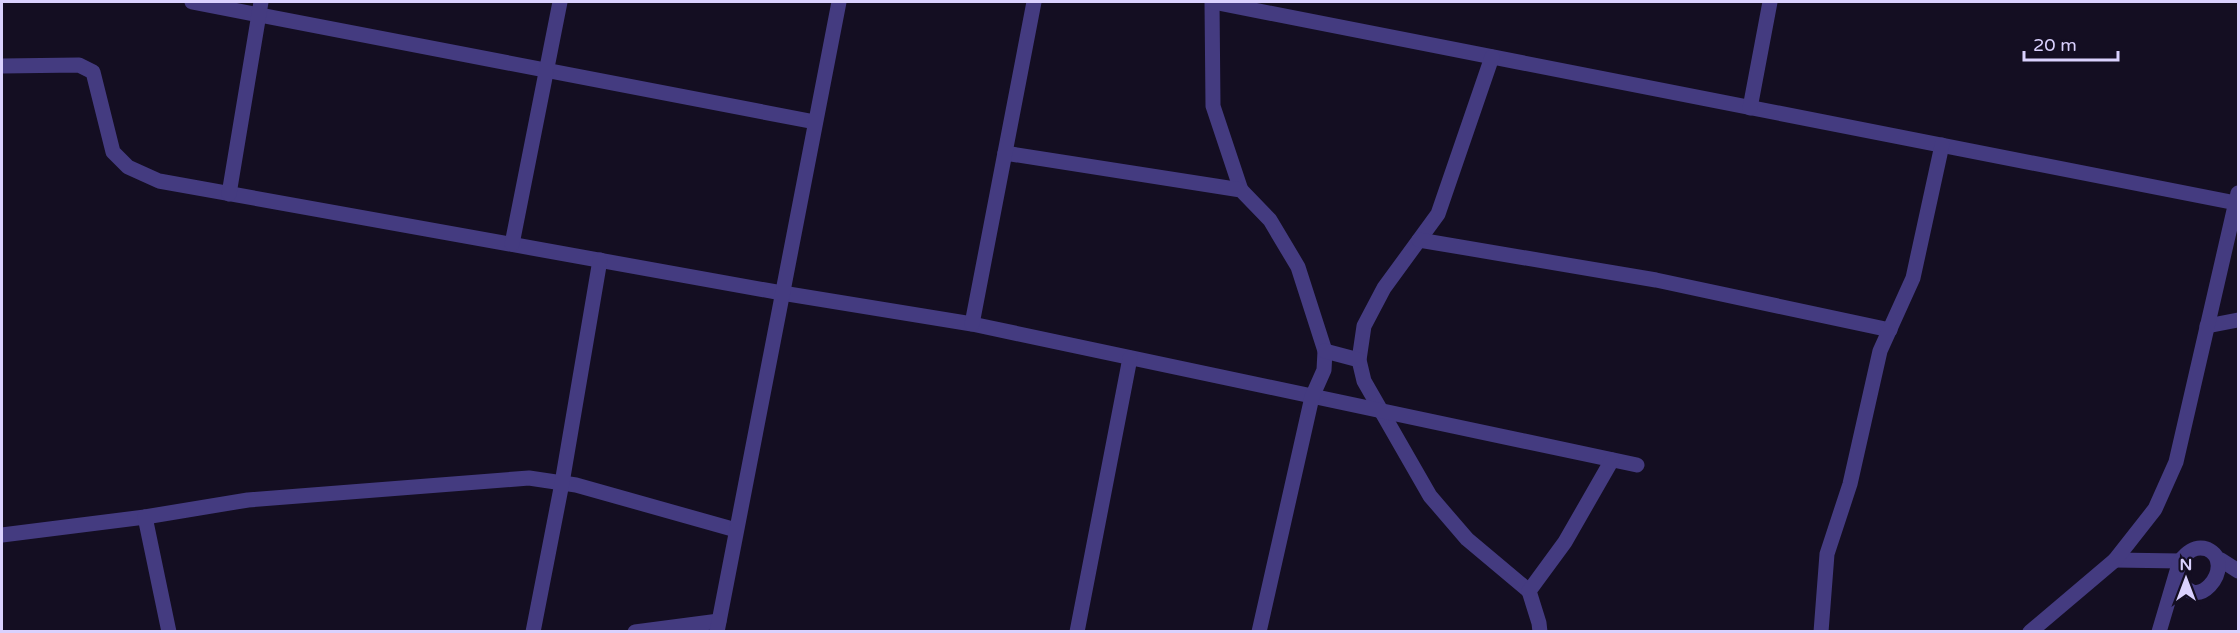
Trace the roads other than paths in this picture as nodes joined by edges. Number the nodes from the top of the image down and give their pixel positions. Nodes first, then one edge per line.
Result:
1 (192, 2) edge
2 (560, 2) edge
3 (839, 2) edge
4 (1034, 2) edge
5 (1212, 2) edge
6 (1770, 2) edge
7 (260, 8) edge
8 (1492, 57) junction
9 (2, 66) edge
10 (545, 70) junction
11 (1750, 108) junction
12 (815, 122) junction
13 (1942, 145) junction
14 (1005, 153) junction
15 (1241, 190) junction
16 (229, 194) junction
17 (2237, 198) edge
18 (1419, 240) junction
19 (512, 244) junction
20 (600, 260) junction
21 (782, 292) junction
22 (2238, 320) edge
23 (972, 324) junction
24 (2207, 326) junction
25 (1890, 330) junction
26 (1325, 351) junction
27 (1130, 358) junction
28 (1359, 360) junction
29 (1312, 397) junction
30 (1379, 410) junction
31 (1612, 460) junction
32 (1637, 465) dead end
33 (562, 483) junction
34 (146, 518) junction
35 (736, 530) junction
36 (2, 536) edge
37 (2115, 560) junction
38 (2221, 560) junction
39 (2179, 566) junction
40 (2238, 571) edge
41 (1529, 591) junction
42 (718, 626) edge
43 (169, 632) edge
44 (533, 632) edge
45 (635, 632) edge
46 (1077, 632) edge
47 (1259, 632) edge
48 (1540, 632) edge
49 (1821, 632) edge
50 (2030, 632) edge
51 (2159, 632) edge

1 - 7 street
2 - 10 street
3 - 12 street
4 - 14 street
5 - 8 street
5 - 15 street
6 - 11 street
7 - 10 street
7 - 16 street
8 - 11 street
8 - 18 street
9 - 16 street
10 - 12 street
10 - 19 street
11 - 13 street
12 - 21 street
13 - 17 street
13 - 25 street
14 - 15 street
14 - 23 street
15 - 26 street
16 - 19 street
17 - 24 street
18 - 25 street
18 - 28 street
19 - 20 street
20 - 21 street
20 - 33 street
21 - 23 street
21 - 35 street
22 - 24 street
23 - 27 street
24 - 37 street
25 - 49 street
26 - 28 street
26 - 29 street
27 - 29 street
27 - 46 street
28 - 30 street
29 - 30 street
29 - 47 street
30 - 31 street
30 - 41 street
31 - 32 street
31 - 41 street
33 - 34 street
33 - 35 street
33 - 44 street
34 - 36 street
34 - 43 street
35 - 42 street
37 - 39 street
37 - 50 street
38 - 39 street
38 - 39 street
38 - 40 street
39 - 51 street
41 - 48 street
42 - 45 street

